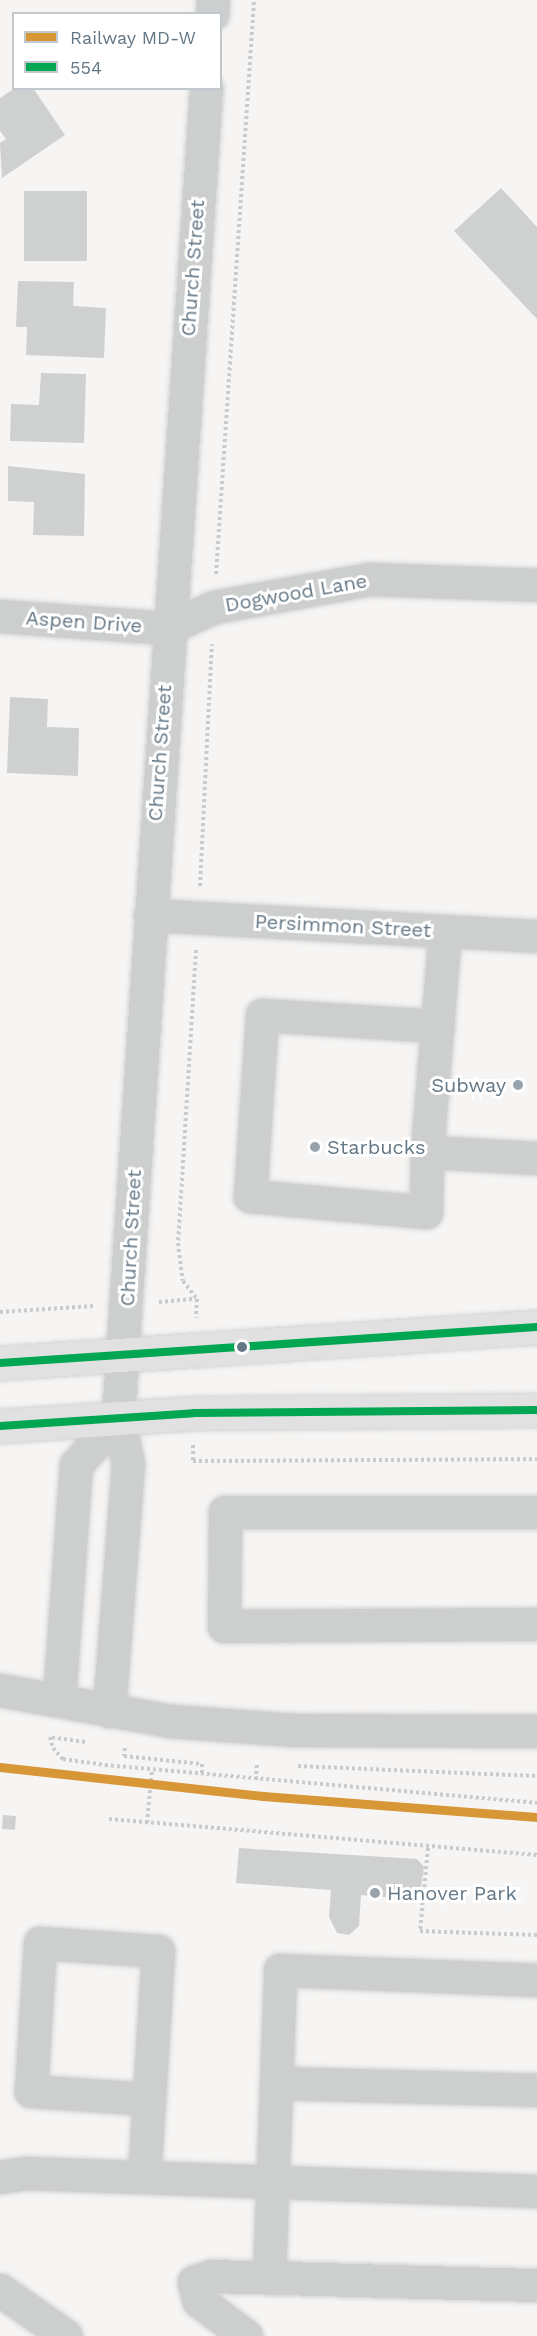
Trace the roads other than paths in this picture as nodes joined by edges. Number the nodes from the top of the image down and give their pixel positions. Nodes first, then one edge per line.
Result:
1 (206, 90) edge
2 (537, 585) edge
3 (0, 616) edge
4 (168, 628) junction
5 (150, 915) junction
6 (446, 931) junction
7 (537, 936) edge
8 (438, 1026) junction
9 (427, 1152) junction
10 (537, 1158) edge
11 (537, 1327) edge
12 (123, 1357) junction
13 (0, 1364) edge
14 (537, 1410) edge
15 (118, 1417) junction
16 (0, 1426) edge
17 (537, 1512) edge
18 (537, 1624) edge
19 (0, 1690) edge
20 (59, 1700) junction
21 (110, 1711) junction
22 (537, 1731) edge
23 (537, 1980) edge
24 (276, 2083) junction
25 (537, 2090) edge
26 (149, 2099) junction
27 (0, 2177) edge
28 (144, 2177) junction
29 (272, 2181) junction
30 (537, 2191) edge
31 (269, 2277) junction
32 (537, 2285) edge
33 (0, 2290) edge
34 (66, 2336) edge
35 (246, 2336) edge

1 - 4 street, Church Street
2 - 4 street, Dogwood Lane
3 - 4 street, Aspen Drive
4 - 5 street, Church Street
5 - 6 street, Persimmon Street
5 - 12 street, Church Street
6 - 7 street, Persimmon Street
6 - 8 street
8 - 9 street
8 - 9 street
9 - 10 street
11 - 12 highway
12 - 13 highway
12 - 15 street, Church Street
14 - 15 highway
15 - 16 highway
15 - 20 street
15 - 21 street, Church Street
17 - 18 street
19 - 20 street
20 - 21 street
21 - 22 street
23 - 24 street
24 - 25 street
24 - 29 street
26 - 26 street
26 - 28 street
27 - 28 street
28 - 29 street
29 - 30 street
29 - 31 street
31 - 32 street
31 - 35 street
33 - 34 street

